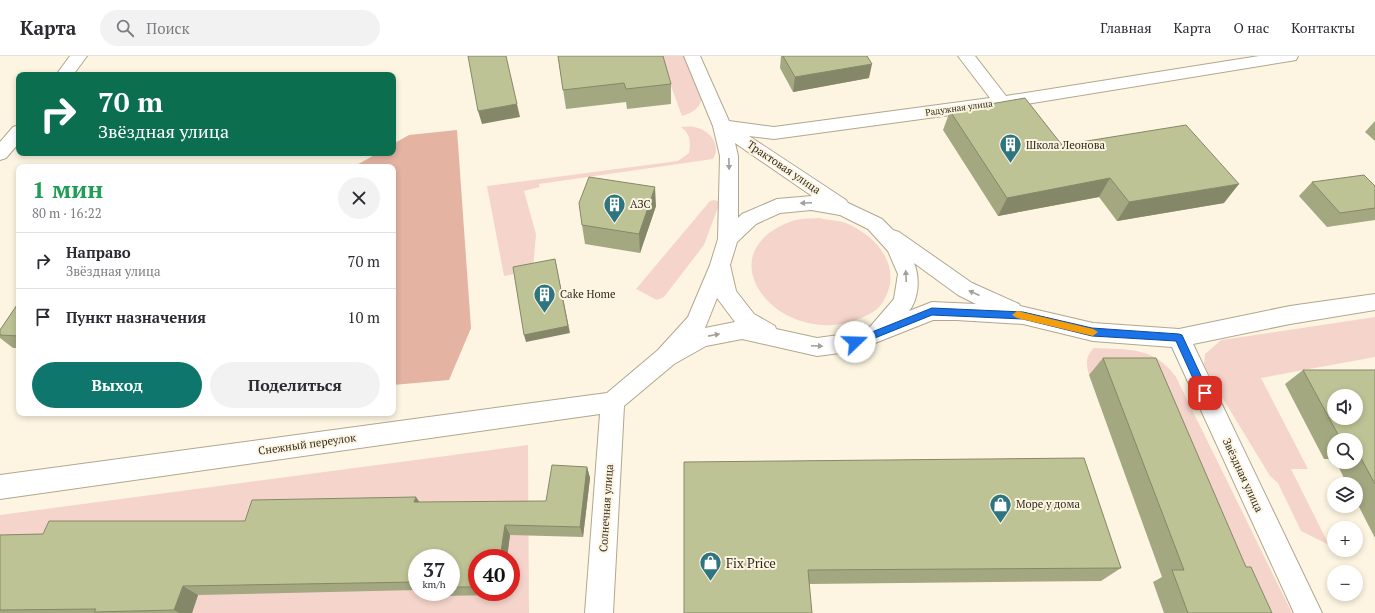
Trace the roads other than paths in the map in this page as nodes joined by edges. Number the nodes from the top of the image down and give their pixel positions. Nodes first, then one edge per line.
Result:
1 (79, 56) edge
2 (692, 56) edge
3 (966, 56) edge
4 (1290, 56) edge
5 (1214, 62) edge
6 (66, 72) edge
7 (1002, 102) junction
8 (722, 126) junction
9 (16, 135) edge
10 (0, 154) edge
11 (844, 209) junction
12 (874, 224) junction
13 (728, 239) junction
14 (720, 265) junction
15 (1375, 302) edge
16 (1023, 315) junction
17 (877, 334) junction
18 (1179, 338) junction
19 (778, 339) junction
20 (666, 357) junction
21 (613, 402) junction
22 (0, 487) edge
23 (599, 613) edge
24 (1308, 613) edge

1 - 6 street
2 - 8 street
3 - 7 street
4 - 5 street, Радужная улица
5 - 7 street, Радужная улица
7 - 8 street, Радужная улица
8 - 11 street, Трактовая улица
8 -> 13 street
9 - 10 street
11 - 12 street
11 -> 13 street
16 -> 12 street
17 -> 12 street
13 - 14 street
14 - 19 street
14 - 20 street
15 - 18 street
16 - 17 street
16 - 18 street
19 -> 17 street
18 - 24 street, Звёздная улица
20 -> 19 street
20 - 21 street
21 - 22 street, Снежный переулок
21 - 23 street, Солнечная улица

